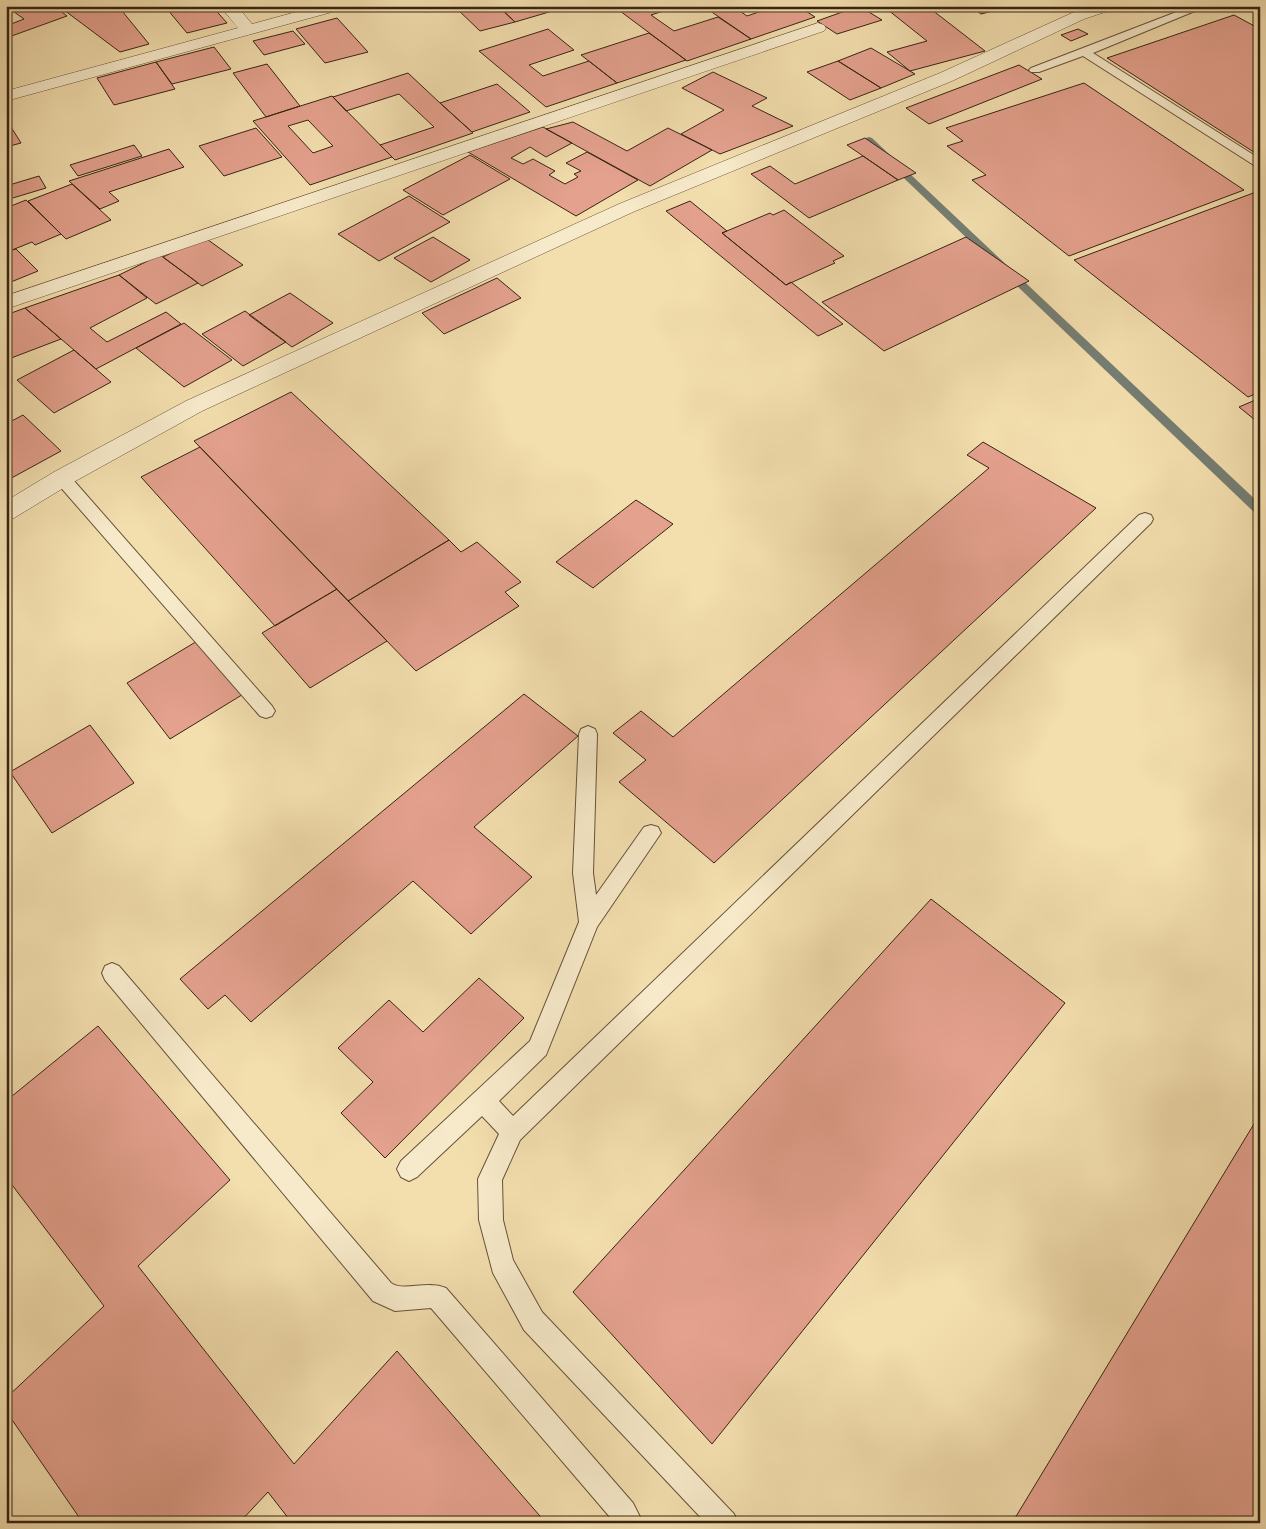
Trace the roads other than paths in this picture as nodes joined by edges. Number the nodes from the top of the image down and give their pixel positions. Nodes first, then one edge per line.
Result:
1 (228, 6) edge
2 (337, 6) edge
3 (1108, 6) edge
4 (1202, 6) edge
5 (1072, 11) edge
6 (818, 28) dead end
7 (249, 30) junction
8 (1084, 52) junction
9 (1035, 70) dead end
10 (6, 96) edge
11 (1260, 165) edge
12 (6, 303) edge
13 (62, 478) junction
14 (6, 512) edge
15 (1145, 519) dead end
16 (266, 711) dead end
17 (588, 734) dead end
18 (650, 833) dead end
19 (589, 922) junction
20 (112, 973) dead end
21 (483, 1100) junction
22 (512, 1132) junction
23 (409, 1168) dead end
24 (630, 1523) edge
25 (725, 1523) edge

1 - 7 street
2 - 7 street
3 - 5 street
4 - 8 lane
5 - 13 street
6 - 12 street
7 - 10 street
8 - 9 lane
8 - 11 lane
13 - 14 street
13 - 16 lane
15 - 22 lane
17 - 19 lane
18 - 19 lane
19 - 21 lane
20 - 24 lane
21 - 22 lane
21 - 23 lane
22 - 25 lane

